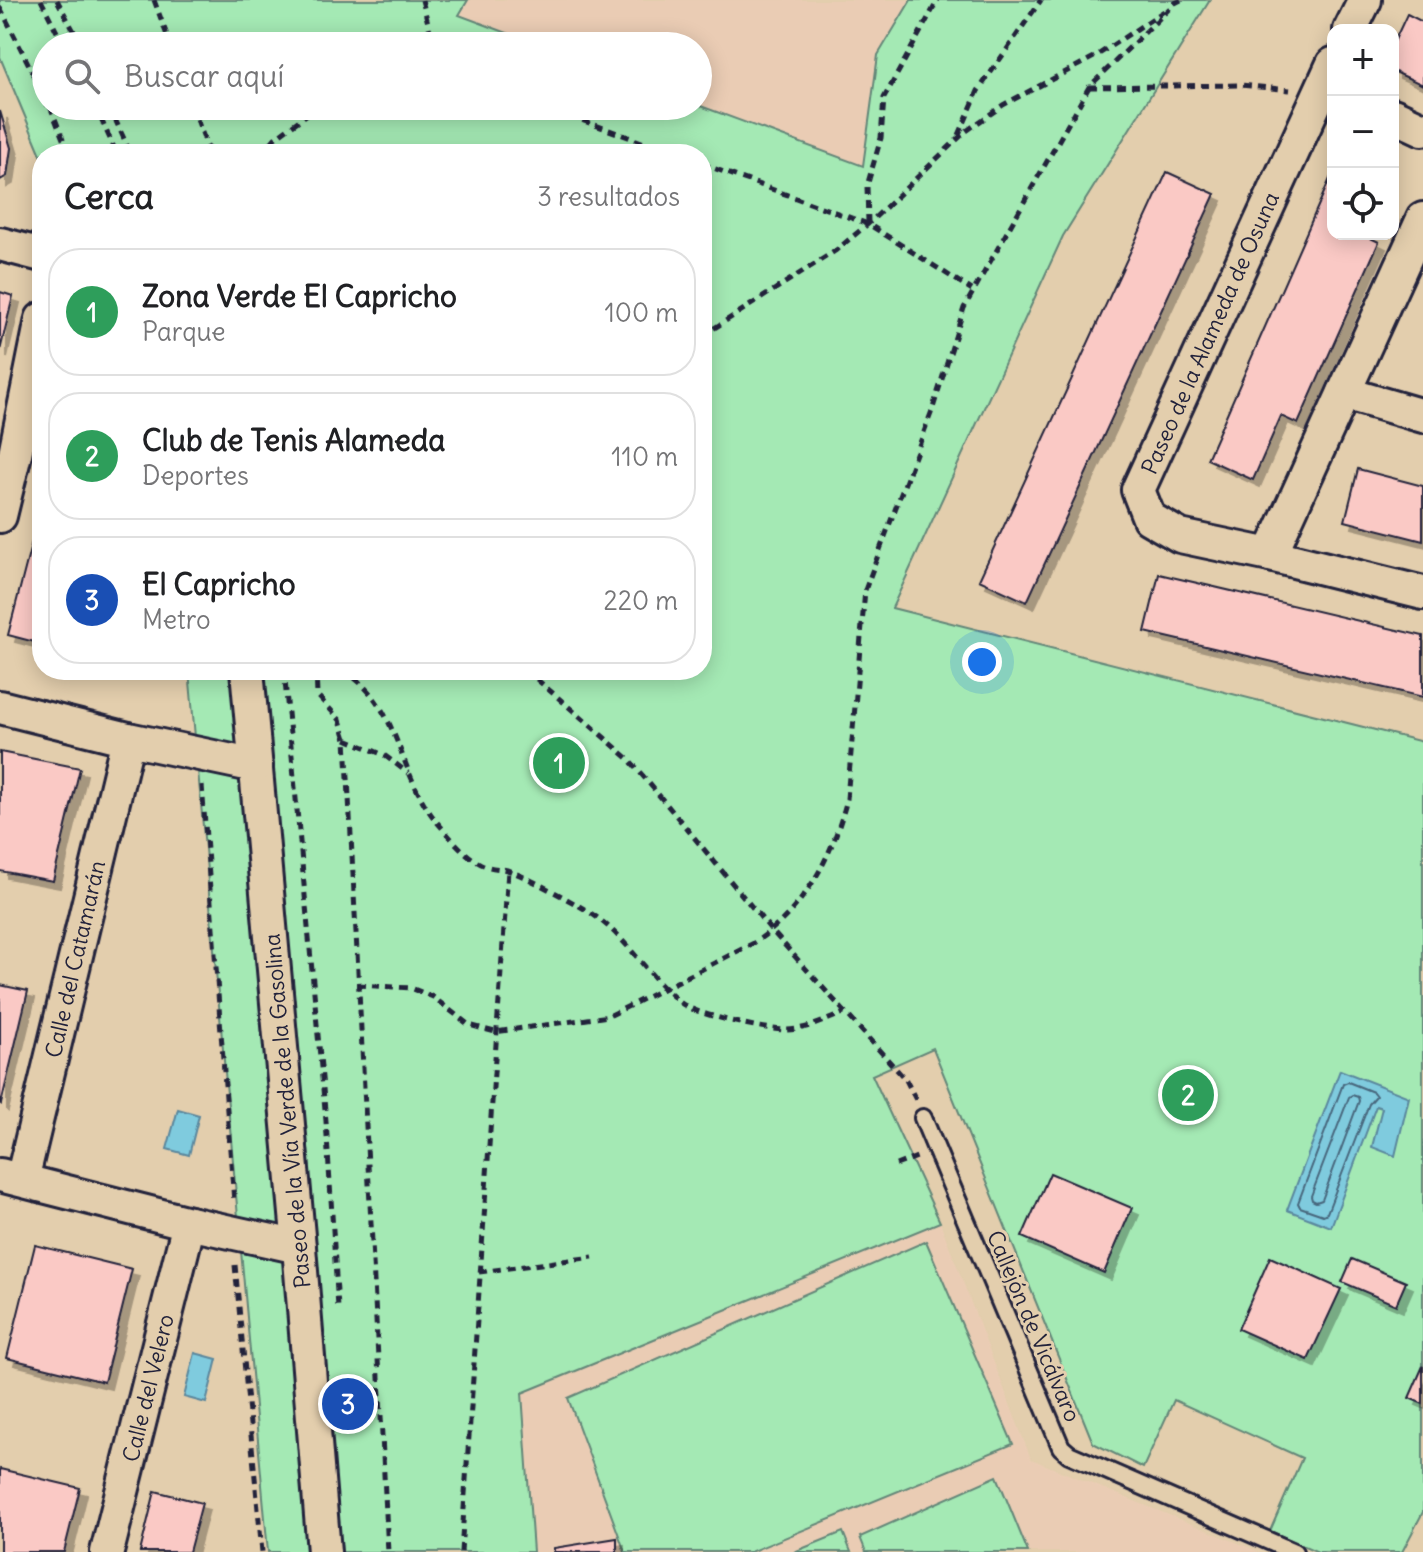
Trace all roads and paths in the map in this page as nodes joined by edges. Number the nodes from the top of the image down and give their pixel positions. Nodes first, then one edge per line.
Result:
1 (41, 0) edge
2 (57, 0) edge
3 (154, 0) edge
4 (422, 0) edge
5 (938, 0) edge
6 (1041, 0) edge
7 (1365, 0) edge
8 (1178, 1) edge
9 (0, 7) edge
10 (1353, 24) edge
11 (57, 32) edge
12 (74, 32) edge
13 (166, 32) edge
14 (431, 32) edge
15 (32, 71) edge
16 (1327, 82) edge
17 (1089, 87) junction
18 (1399, 118) edge
19 (56, 120) edge
20 (101, 120) edge
21 (115, 120) edge
22 (197, 120) edge
23 (299, 120) edge
24 (582, 120) edge
25 (1423, 129) edge
26 (957, 140) junction
27 (65, 144) edge
28 (112, 144) edge
29 (126, 144) edge
30 (206, 144) edge
31 (270, 144) edge
32 (648, 144) edge
33 (712, 168) edge
34 (1423, 219) edge
35 (868, 224) junction
36 (0, 244) edge
37 (32, 252) edge
38 (972, 290) junction
39 (712, 330) edge
40 (32, 369) edge
41 (1344, 393) junction
42 (1423, 416) edge
43 (0, 516) edge
44 (1270, 555) junction
45 (1423, 593) edge
46 (248, 680) edge
47 (285, 680) edge
48 (316, 680) edge
49 (359, 680) edge
50 (538, 680) edge
51 (0, 707) edge
52 (128, 739) junction
53 (346, 739) junction
54 (256, 766) junction
55 (409, 774) junction
56 (202, 784) dead end
57 (508, 870) junction
58 (772, 931) junction
59 (358, 985) junction
60 (666, 989) junction
61 (844, 1013) junction
62 (495, 1032) junction
63 (923, 1118) joint
64 (11, 1178) edge
65 (234, 1206) dead end
66 (189, 1223) junction
67 (299, 1247) junction
68 (234, 1256) dead end
69 (593, 1257) dead end
70 (479, 1272) junction
71 (339, 1318) dead end
72 (107, 1552) edge
73 (262, 1552) edge
74 (324, 1552) edge
75 (388, 1552) edge
76 (461, 1552) edge
77 (1294, 1552) edge

1 - 11 path
2 - 12 path
3 - 13 path
4 - 14 path
5 - 35 path
6 - 26 path
7 - 10 street
8 - 17 path
8 - 26 path
9 - 15 path
16 - 17 path
16 - 44 street, Paseo de la Alameda de Osuna
17 - 38 path
18 - 25 street
19 - 27 path
20 - 28 path
21 - 29 path
22 - 30 path
23 - 31 path
24 - 32 path
26 - 35 path
33 - 35 path
34 - 41 street
35 - 38 path
35 - 39 path
36 - 37 street
38 - 58 path
40 - 43 street
41 - 42 street
41 - 44 street
44 - 45 street, Paseo de la Alameda de Osuna
46 - 54 street, Paseo de la Vía Verde de la Gasolina
47 - 71 path
48 - 53 path
49 - 55 path
50 - 58 path
51 - 52 street
52 - 54 street
52 - 64 street, Calle del Catamarán
53 - 55 path
53 - 59 path
54 - 67 street, Paseo de la Vía Verde de la Gasolina
55 - 57 path
56 - 65 path
57 - 60 path
57 - 62 path
58 - 60 path
58 - 61 path
59 - 62 path
59 - 75 path
60 - 61 path
60 - 62 path
61 - 63 path
62 - 70 path
63 - 77 lane, Callejón de Vicálvaro
64 - 66 street
66 - 67 street
66 - 72 street, Calle del Velero
67 - 74 street, Paseo de la Vía Verde de la Gasolina
68 - 73 path
69 - 70 path
70 - 76 path

